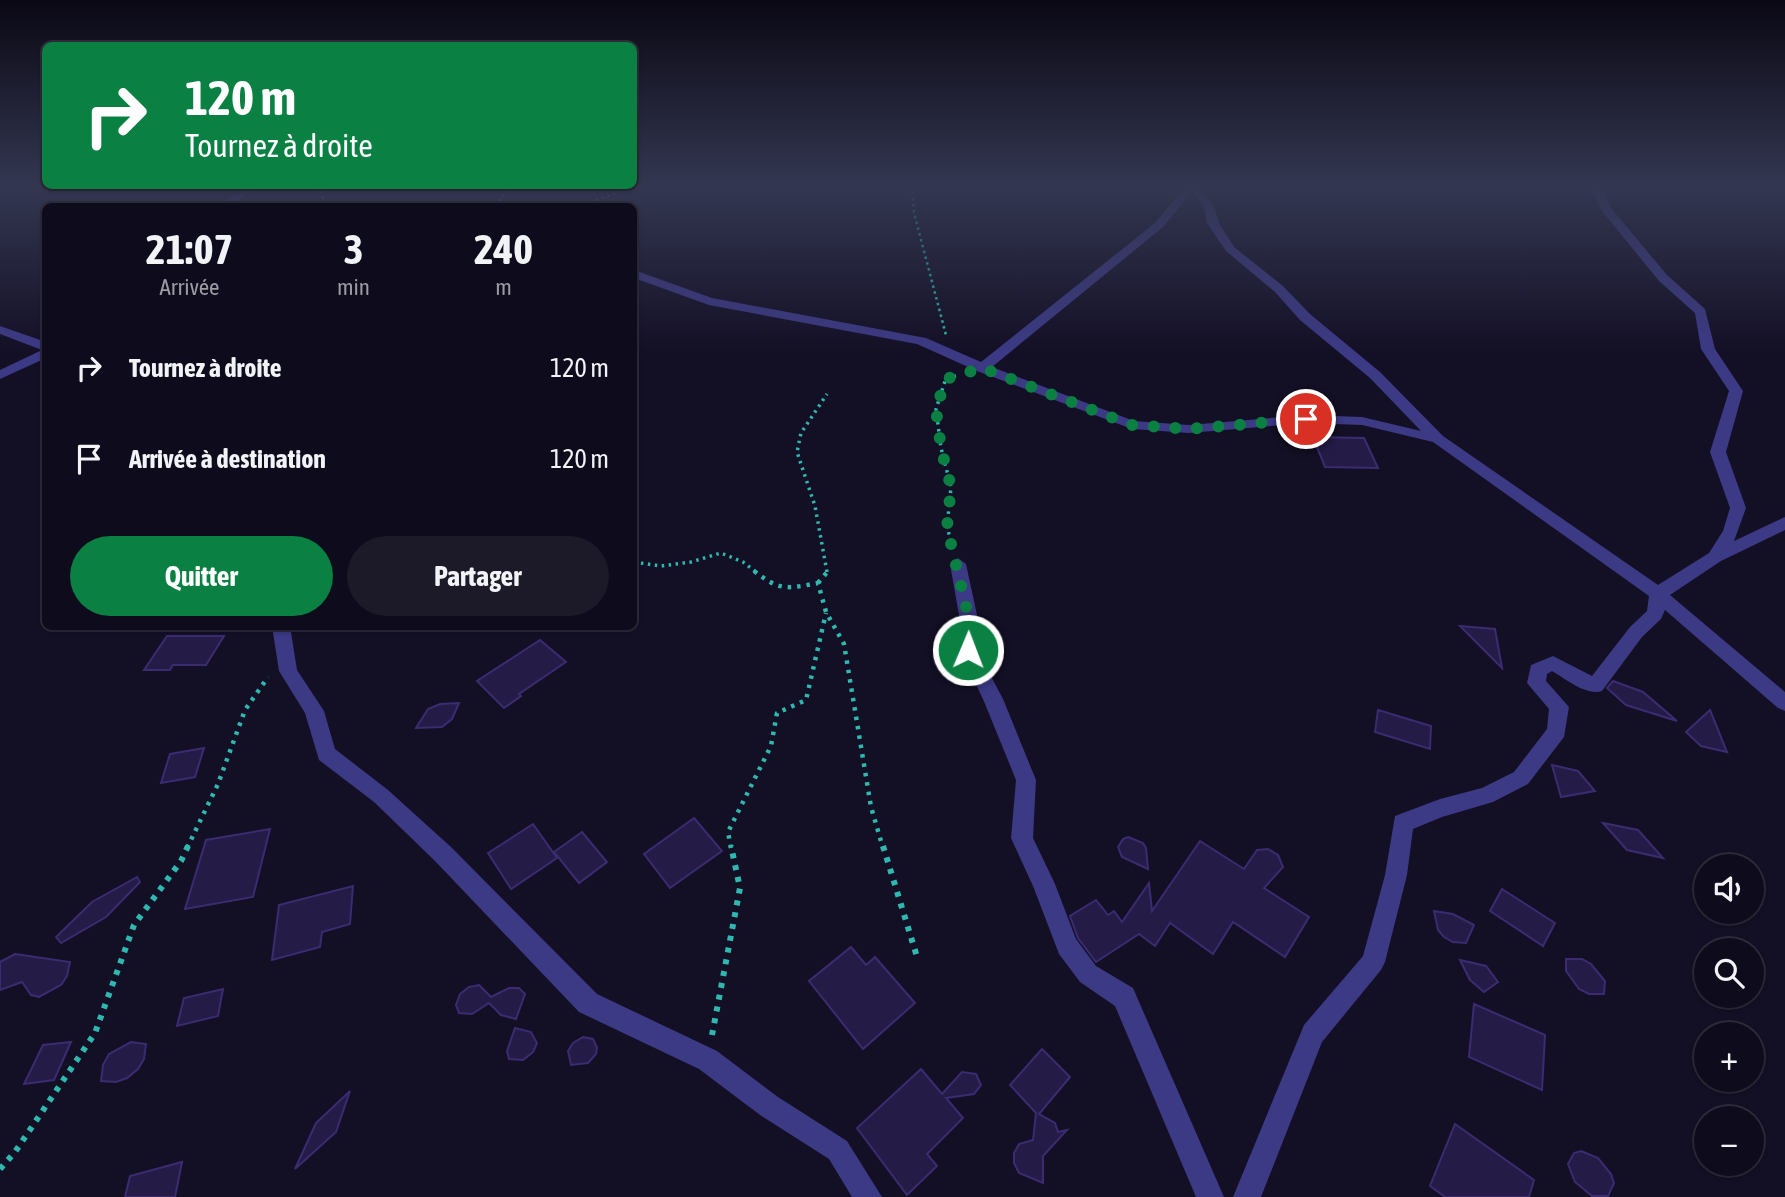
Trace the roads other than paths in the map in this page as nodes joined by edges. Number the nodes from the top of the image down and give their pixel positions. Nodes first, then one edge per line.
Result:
1 (1138, 242) edge
2 (1225, 242) edge
3 (1633, 242) edge
4 (637, 275) edge
5 (0, 330) edge
6 (42, 345) edge
7 (42, 355) edge
8 (982, 368) junction
9 (0, 375) edge
10 (1438, 439) junction
11 (1785, 523) edge
12 (1715, 557) junction
13 (957, 565) road end
14 (1658, 594) junction
15 (282, 630) edge
16 (1785, 703) edge
17 (868, 1197) edge
18 (1210, 1197) edge
19 (1247, 1197) edge

1 - 8 street
2 - 10 street
3 - 12 street
4 - 8 street
5 - 6 street
7 - 9 street
8 - 10 street
10 - 14 street
11 - 12 street
12 - 14 street
13 - 18 street
14 - 16 street
14 - 19 street
15 - 17 street

